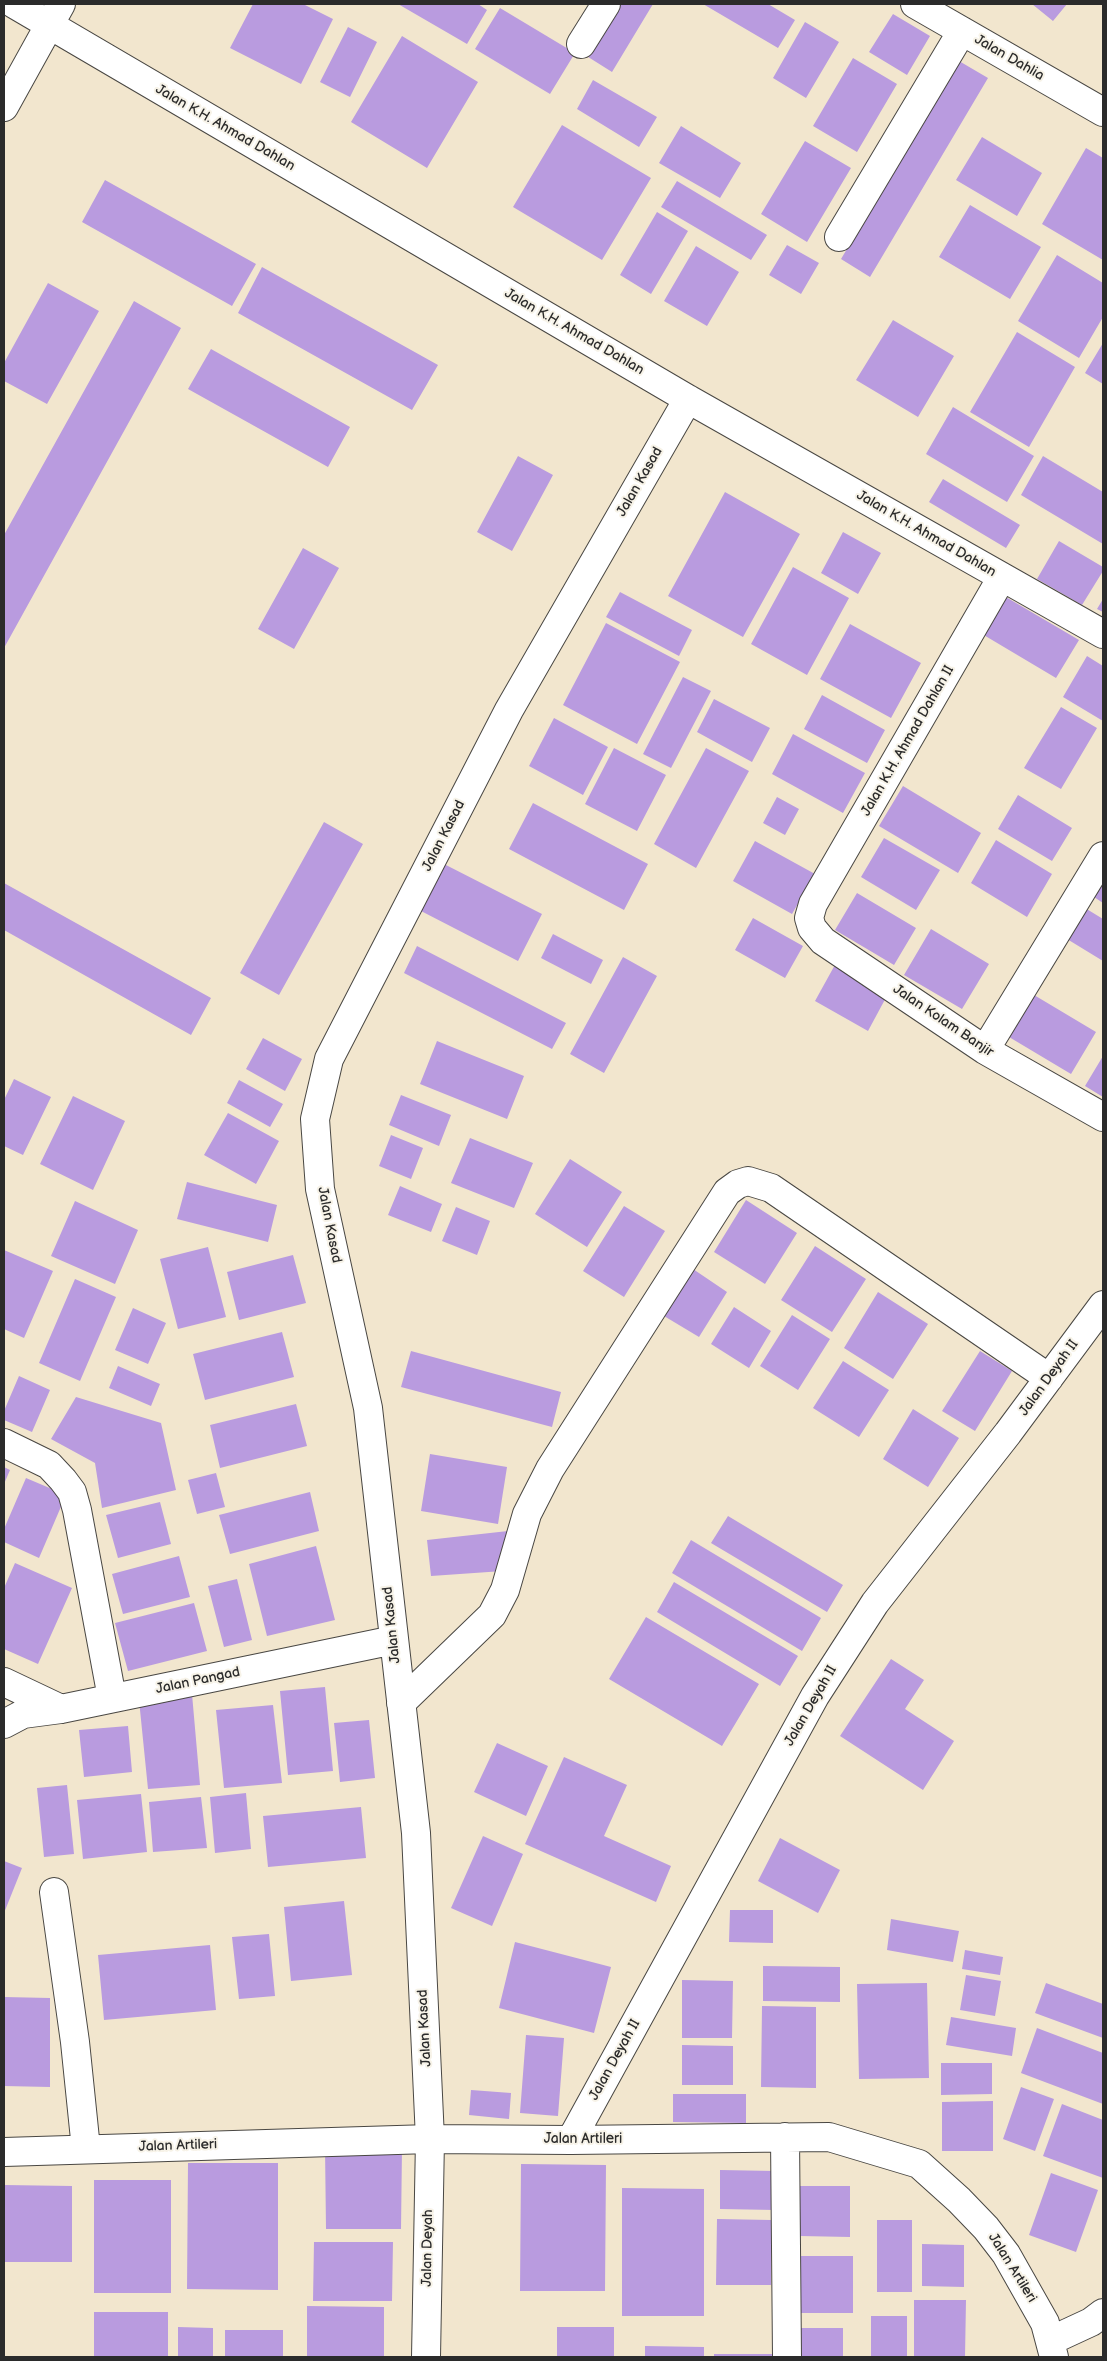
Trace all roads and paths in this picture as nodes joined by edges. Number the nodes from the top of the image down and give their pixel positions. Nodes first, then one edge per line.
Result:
1 (14, 4) edge
2 (606, 4) edge
3 (915, 4) edge
4 (55, 14) edge
5 (962, 31) junction
6 (581, 44) dead end
7 (4, 107) edge
8 (1103, 112) edge
9 (838, 237) dead end
10 (688, 399) junction
11 (1002, 577) junction
12 (1103, 634) edge
13 (1103, 856) edge
14 (813, 904) joint
15 (985, 1050) junction
16 (1103, 1117) edge
17 (1103, 1305) edge
18 (1049, 1378) junction
19 (4, 1443) edge
20 (394, 1640) junction
21 (4, 1682) edge
22 (112, 1698) junction
23 (401, 1703) junction
24 (61, 1709) junction
25 (4, 1724) edge
26 (54, 1892) dead end
27 (785, 2138) junction
28 (430, 2139) junction
29 (571, 2140) junction
30 (86, 2149) junction
31 (4, 2152) edge
32 (1103, 2313) edge
33 (1052, 2349) edge
34 (426, 2357) edge
35 (787, 2357) edge

1 - 4 street, Jalan K.H. Ahmad Dahlan
2 - 6 street
3 - 5 street, Jalan Dahlia
4 - 7 street
4 - 10 street, Jalan K.H. Ahmad Dahlan
5 - 8 street, Jalan Dahlia
5 - 9 street
10 - 11 street, Jalan K.H. Ahmad Dahlan
10 - 20 street, Jalan Kasad
11 - 12 street, Jalan K.H. Ahmad Dahlan
11 - 14 street, Jalan K.H. Ahmad Dahlan II
13 - 15 street
14 - 15 street, Jalan Kolam Banjir
15 - 16 street, Jalan Kolam Banjir
17 - 18 street, Jalan Deyah II
18 - 23 street
18 - 29 street, Jalan Deyah II
19 - 22 street
20 - 22 street, Jalan Pangad
20 - 23 street, Jalan Kasad
21 - 24 street
22 - 24 street, Jalan Pangad
23 - 28 street, Jalan Kasad
24 - 25 street, Jalan Pangad
26 - 30 street
27 - 29 street, Jalan Artileri
27 - 33 street, Jalan Artileri
27 - 35 street
28 - 29 street, Jalan Artileri
28 - 30 street, Jalan Artileri
28 - 34 street, Jalan Deyah
30 - 31 street, Jalan Artileri
32 - 33 street

